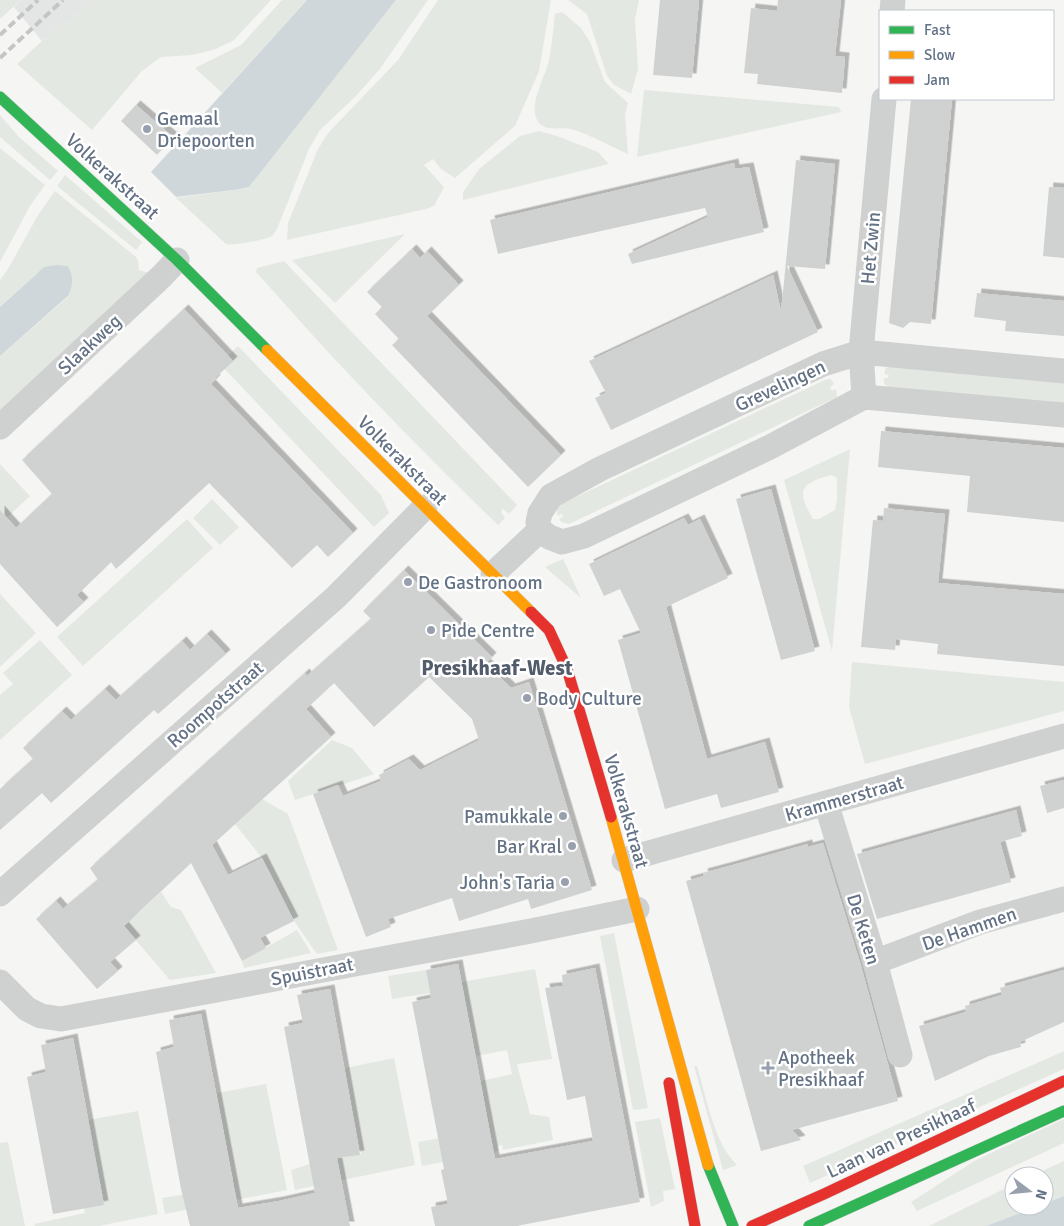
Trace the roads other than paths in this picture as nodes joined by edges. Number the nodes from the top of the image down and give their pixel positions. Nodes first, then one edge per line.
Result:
1 (0, 97) edge
2 (884, 100) edge
3 (177, 260) junction
4 (861, 352) junction
5 (1064, 371) edge
6 (864, 397) junction
7 (1064, 415) edge
8 (0, 427) edge
9 (425, 507) junction
10 (540, 530) junction
11 (493, 574) junction
12 (1064, 736) edge
13 (826, 803) junction
14 (624, 860) junction
15 (0, 894) edge
16 (1064, 899) edge
17 (637, 909) junction
18 (875, 962) junction
19 (0, 982) edge
20 (660, 1036) dead end
21 (900, 1055) dead end
22 (668, 1075) dead end
23 (1064, 1081) edge
24 (1064, 1111) edge
25 (694, 1226) edge
26 (733, 1226) edge
27 (752, 1226) edge
28 (808, 1226) edge

1 - 3 street, Volkerakstraat
2 - 4 street, Het Zwin
3 - 8 street, Slaakweg
3 - 9 street, Volkerakstraat
4 - 5 street, Grevelingen
4 - 6 street, Het Zwin
4 - 10 street, Grevelingen
6 - 7 street
6 - 10 street
9 - 11 street, Volkerakstraat
9 - 15 street, Roompotstraat
10 - 11 street
11 - 14 street, Volkerakstraat
12 - 13 street, Krammerstraat
13 - 14 street, Krammerstraat
13 - 18 street, De Keten
14 - 17 street, Volkerakstraat
16 - 18 street, De Hammen
17 - 19 street, Spuistraat
17 - 20 street, Volkerakstraat
17 - 26 street, Volkerakstraat
18 - 21 street, De Keten
22 - 25 street
23 - 27 street, Laan van Presikhaaf
24 - 28 street

